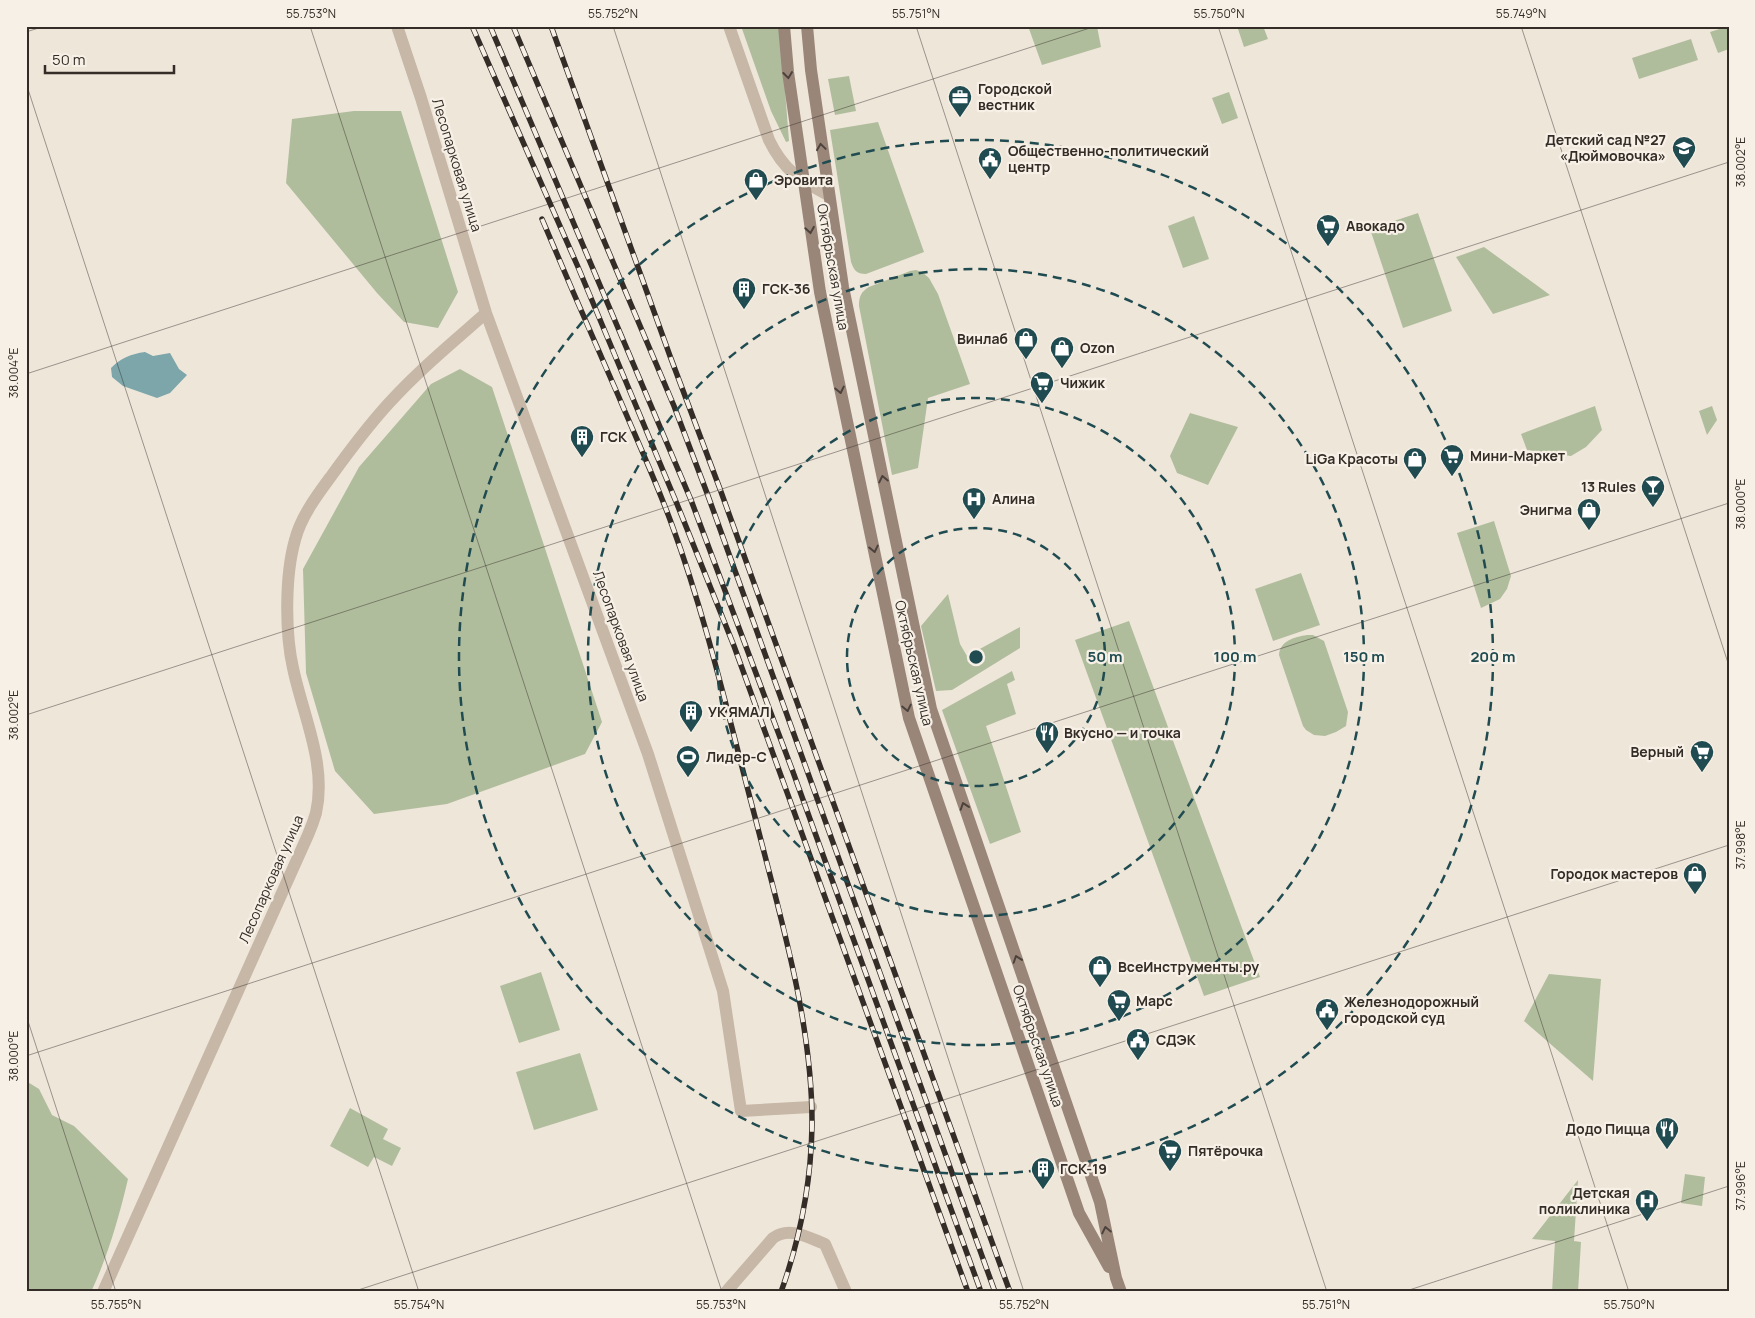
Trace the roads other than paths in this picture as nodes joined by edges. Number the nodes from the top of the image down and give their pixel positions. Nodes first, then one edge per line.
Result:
1 (397, 26) edge
2 (729, 26) edge
3 (784, 26) edge
4 (808, 26) edge
5 (803, 182) junction
6 (828, 195) junction
7 (486, 312) junction
8 (811, 1107) dead end
9 (1116, 1278) junction
10 (103, 1292) edge
11 (726, 1292) edge
12 (846, 1292) edge
13 (1120, 1292) edge

1 - 7 street, Лесопарковая улица
2 - 5 street
3 -> 5 main road, Октябрьская улица
6 -> 4 main road, Октябрьская улица
5 - 6 street
5 -> 9 main road, Октябрьская улица
9 -> 6 main road, Октябрьская улица
7 - 8 street, Лесопарковая улица
7 - 10 street, Лесопарковая улица
9 - 13 main road, Октябрьская улица
11 - 12 street

